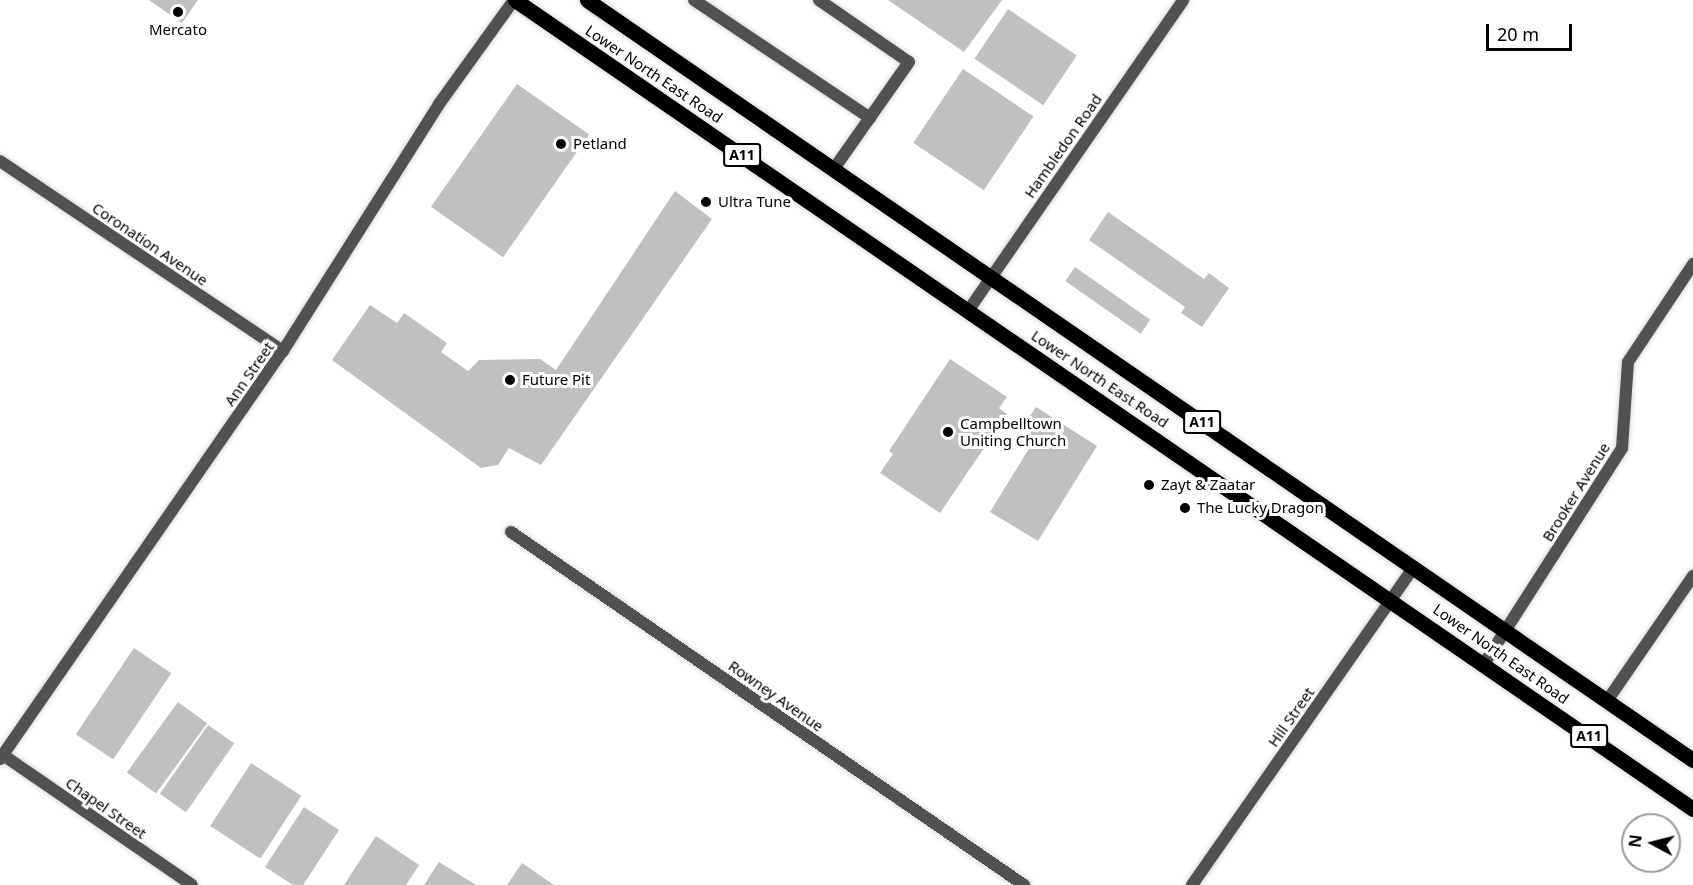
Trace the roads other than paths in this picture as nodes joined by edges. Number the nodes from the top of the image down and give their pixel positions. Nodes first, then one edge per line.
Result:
1 (514, 0) edge
2 (587, 0) edge
3 (694, 0) edge
4 (819, 0) edge
5 (1183, 0) edge
6 (870, 118) junction
7 (0, 160) edge
8 (833, 170) junction
9 (1693, 264) edge
10 (989, 277) junction
11 (968, 311) junction
12 (283, 351) junction
13 (511, 532) dead end
14 (1414, 567) junction
15 (1693, 576) edge
16 (1391, 600) junction
17 (1506, 630) junction
18 (1484, 664) junction
19 (1607, 701) junction
20 (2, 757) edge
21 (1693, 760) edge
22 (1693, 809) edge
23 (192, 885) edge
24 (1024, 885) edge
25 (1192, 885) edge

1 - 11 main road, Lower North East Road / A11
1 - 12 street, Ann Street
2 - 8 main road, Lower North East Road / A11
3 - 6 street
4 - 6 street
5 - 10 street, Hambledon Road
6 - 8 street
7 - 12 street, Coronation Avenue
8 - 10 main road, Lower North East Road / A11
9 - 17 street, Brooker Avenue
10 - 11 street, Hambledon Road
10 - 14 main road, Lower North East Road / A11
11 - 16 main road, Lower North East Road / A11
12 - 20 street, Ann Street
13 - 24 street, Rowney Avenue
14 - 16 street, Hill Street
14 - 17 main road, Lower North East Road / A11
15 - 19 street
16 - 18 main road, Lower North East Road / A11
16 - 25 street, Hill Street
17 - 18 street, Brooker Avenue
17 - 19 main road, Lower North East Road / A11
18 - 22 main road, Lower North East Road / A11
19 - 21 main road, Lower North East Road / A11
20 - 23 street, Chapel Street

